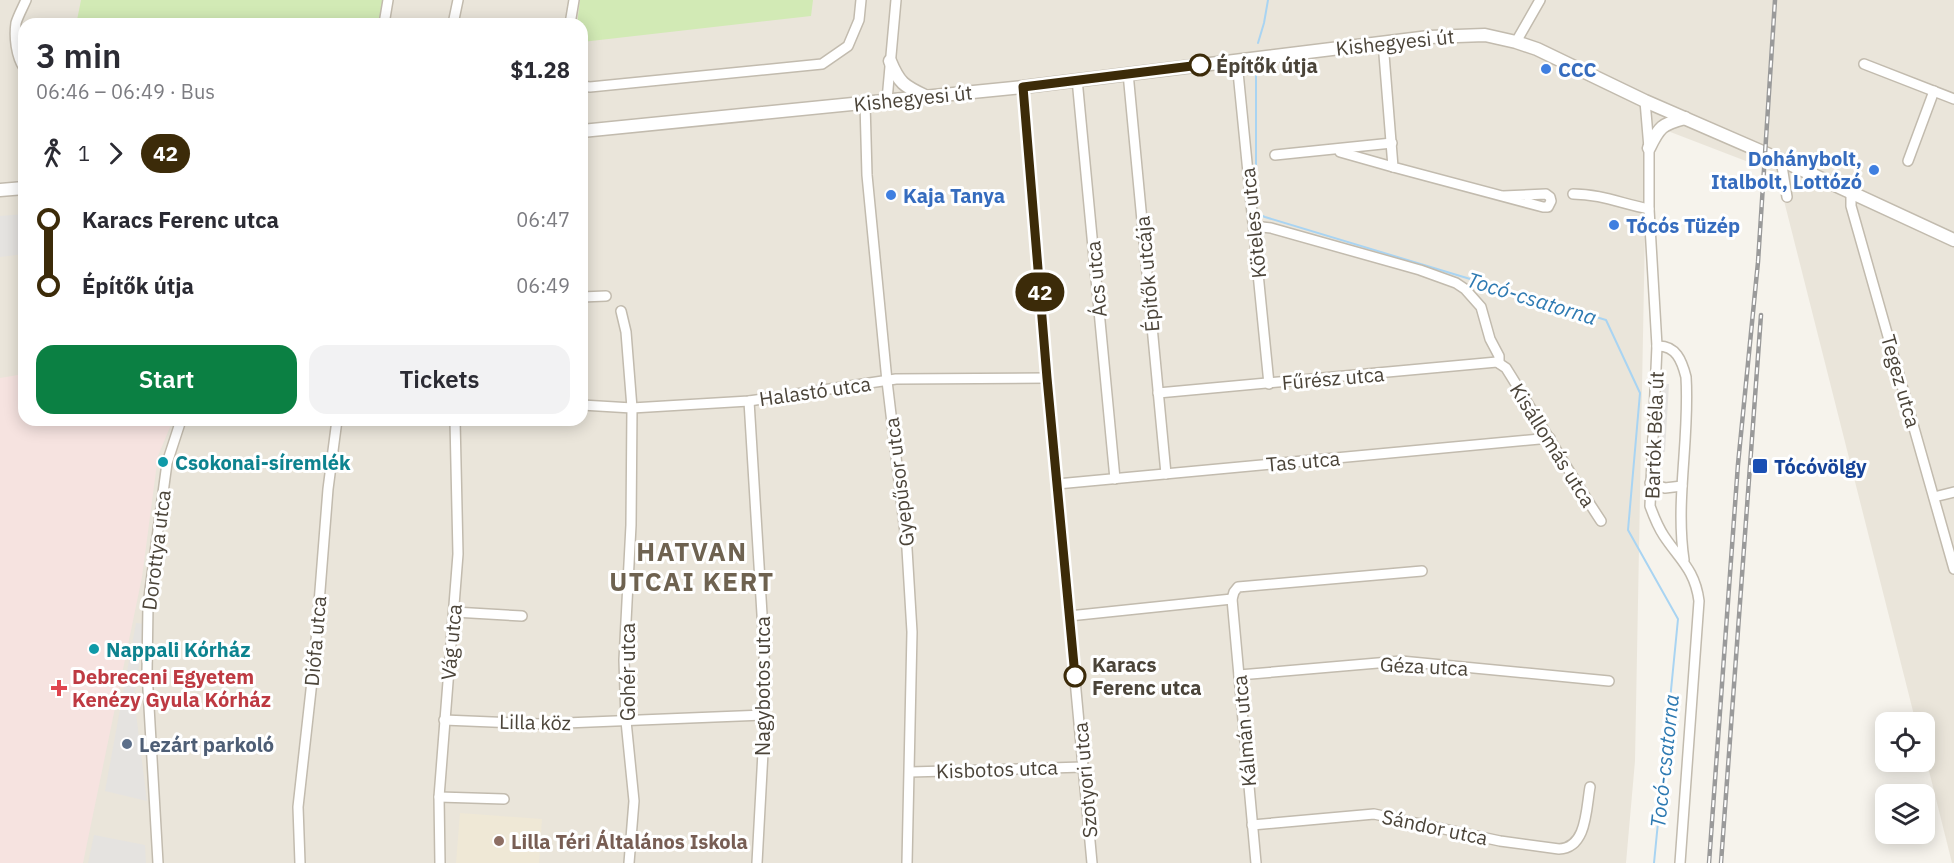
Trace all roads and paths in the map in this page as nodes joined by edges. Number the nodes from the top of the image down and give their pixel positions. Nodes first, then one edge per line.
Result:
1 (26, 0) edge
2 (388, 0) edge
3 (458, 0) edge
4 (574, 0) edge
5 (861, 0) edge
6 (896, 0) edge
7 (1540, 0) edge
8 (18, 18) edge
9 (18, 18) edge
10 (385, 18) edge
11 (454, 18) edge
12 (571, 18) edge
13 (1383, 42) junction
14 (1516, 42) junction
15 (18, 52) edge
16 (890, 62) junction
17 (1237, 62) junction
18 (1864, 64) dead end
19 (1128, 73) junction
20 (1077, 79) junction
21 (588, 87) edge
22 (1023, 87) junction
23 (1934, 91) junction
24 (926, 96) junction
25 (1954, 99) edge
26 (887, 100) junction
27 (1645, 101) junction
28 (865, 102) junction
29 (1685, 118) junction
30 (588, 130) edge
31 (1392, 143) junction
32 (1368, 146) junction
33 (1649, 148) junction
34 (1334, 151) junction
35 (1275, 155) dead end
36 (1366, 159) junction
37 (1781, 160) junction
38 (1908, 161) dead end
39 (1393, 166) junction
40 (18, 188) edge
41 (0, 190) edge
42 (1851, 192) junction
43 (1573, 194) dead end
44 (1503, 196) dead end
45 (1787, 197) dead end
46 (1649, 209) junction
47 (1253, 226) junction
48 (1954, 240) edge
49 (606, 296) dead end
50 (588, 297) edge
51 (621, 310) dead end
52 (1657, 346) junction
53 (1503, 366) junction
54 (1047, 378) junction
55 (887, 381) junction
56 (1269, 384) junction
57 (1158, 393) junction
58 (749, 401) junction
59 (588, 405) edge
60 (632, 408) junction
61 (179, 426) edge
62 (336, 426) edge
63 (455, 426) edge
64 (1550, 438) junction
65 (1166, 474) junction
66 (1115, 479) junction
67 (1650, 483) junction
68 (1056, 484) junction
69 (1682, 486) junction
70 (1954, 492) edge
71 (1934, 497) junction
72 (1601, 521) dead end
73 (1685, 562) junction
74 (1954, 569) edge
75 (1422, 571) dead end
76 (1232, 598) junction
77 (454, 612) junction
78 (522, 616) dead end
79 (1069, 616) junction
80 (1239, 675) junction
81 (1609, 681) dead end
82 (765, 715) junction
83 (444, 720) junction
84 (626, 721) junction
85 (1083, 767) junction
86 (910, 772) junction
87 (1590, 788) dead end
88 (439, 797) junction
89 (504, 799) dead end
90 (1252, 825) junction
91 (158, 863) edge
92 (300, 863) edge
93 (440, 863) edge
94 (629, 863) edge
95 (757, 863) edge
96 (907, 863) edge
97 (1092, 863) edge
98 (1256, 863) edge
99 (1680, 863) edge

1 - 8 street
2 - 10 street
3 - 11 street
4 - 12 street
5 - 21 street
6 - 16 street
7 - 14 street
9 - 15 street
13 - 14 street, Kishegyesi út
13 - 17 street, Kishegyesi út
13 - 31 street
14 - 27 street, Kishegyesi út
16 - 24 street
16 - 26 street
17 - 19 street, Kishegyesi út
17 - 47 street, Köteles utca
18 - 23 street
19 - 20 street, Kishegyesi út
19 - 57 street, Építők utcája
20 - 22 street, Kishegyesi út
20 - 66 street, Ács utca
22 - 24 street, Kishegyesi út
22 - 54 street, Szotyori utca
23 - 25 street
23 - 38 street
24 - 26 street, Kishegyesi út
26 - 28 street, Kishegyesi út
27 - 29 street, Kishegyesi út
27 - 33 street, Bartók Béla út
28 - 30 street, Kishegyesi út
28 - 55 street, Gyepűsor utca
29 - 33 street
29 - 37 street, Kishegyesi út
31 - 32 street
31 - 39 street
32 - 34 street
32 - 36 street
33 - 46 street, Bartók Béla út
34 - 35 street
34 - 36 street
36 - 39 street
37 - 42 street, Kishegyesi út
37 - 45 street
39 - 44 street
40 - 41 street
42 - 48 street, Kishegyesi út
42 - 71 street, Tegez utca
43 - 46 street
46 - 52 street, Bartók Béla út
47 - 53 street, Kisállomás utca
47 - 56 street, Köteles utca
49 - 50 street
51 - 60 street, Gohér utca
52 - 67 street, Bartók Béla út
52 - 69 street
53 - 56 street, Fűrész utca
53 - 64 street, Kisállomás utca
54 - 55 street, Halastó utca
54 - 68 street, Szotyori utca
55 - 58 street, Halastó utca
55 - 86 street, Gyepűsor utca
56 - 57 street, Fűrész utca
57 - 65 street, Építők utcája
58 - 60 street, Halastó utca
58 - 82 street, Nagybotos utca
59 - 60 street, Halastó utca
60 - 84 street, Gohér utca
61 - 91 street, Dorottya utca
62 - 92 street, Diófa utca
63 - 77 street, Vág utca
64 - 65 street, Tas utca
64 - 72 street, Kisállomás utca
65 - 66 street, Tas utca
66 - 68 street, Tas utca
67 - 69 street
67 - 73 street, Bartók Béla út
68 - 79 street, Szotyori utca
69 - 73 street
70 - 71 street
71 - 74 street, Tegez utca
73 - 99 street, Bartók Béla út
75 - 76 street
76 - 79 street
76 - 80 street, Kálmán utca
77 - 78 street
77 - 83 street, Vág utca
79 - 85 street, Szotyori utca
80 - 81 street, Géza utca
80 - 90 street, Kálmán utca
82 - 84 street, Lilla köz
82 - 95 street, Nagybotos utca
83 - 84 street, Lilla köz
83 - 88 street, Vág utca
84 - 94 street, Gohér utca
85 - 86 street, Kisbotos utca
85 - 97 street, Szotyori utca
86 - 96 street, Gyepűsor utca
87 - 90 street, Sándor utca
88 - 89 street
88 - 93 street, Vág utca
90 - 98 street, Kálmán utca

